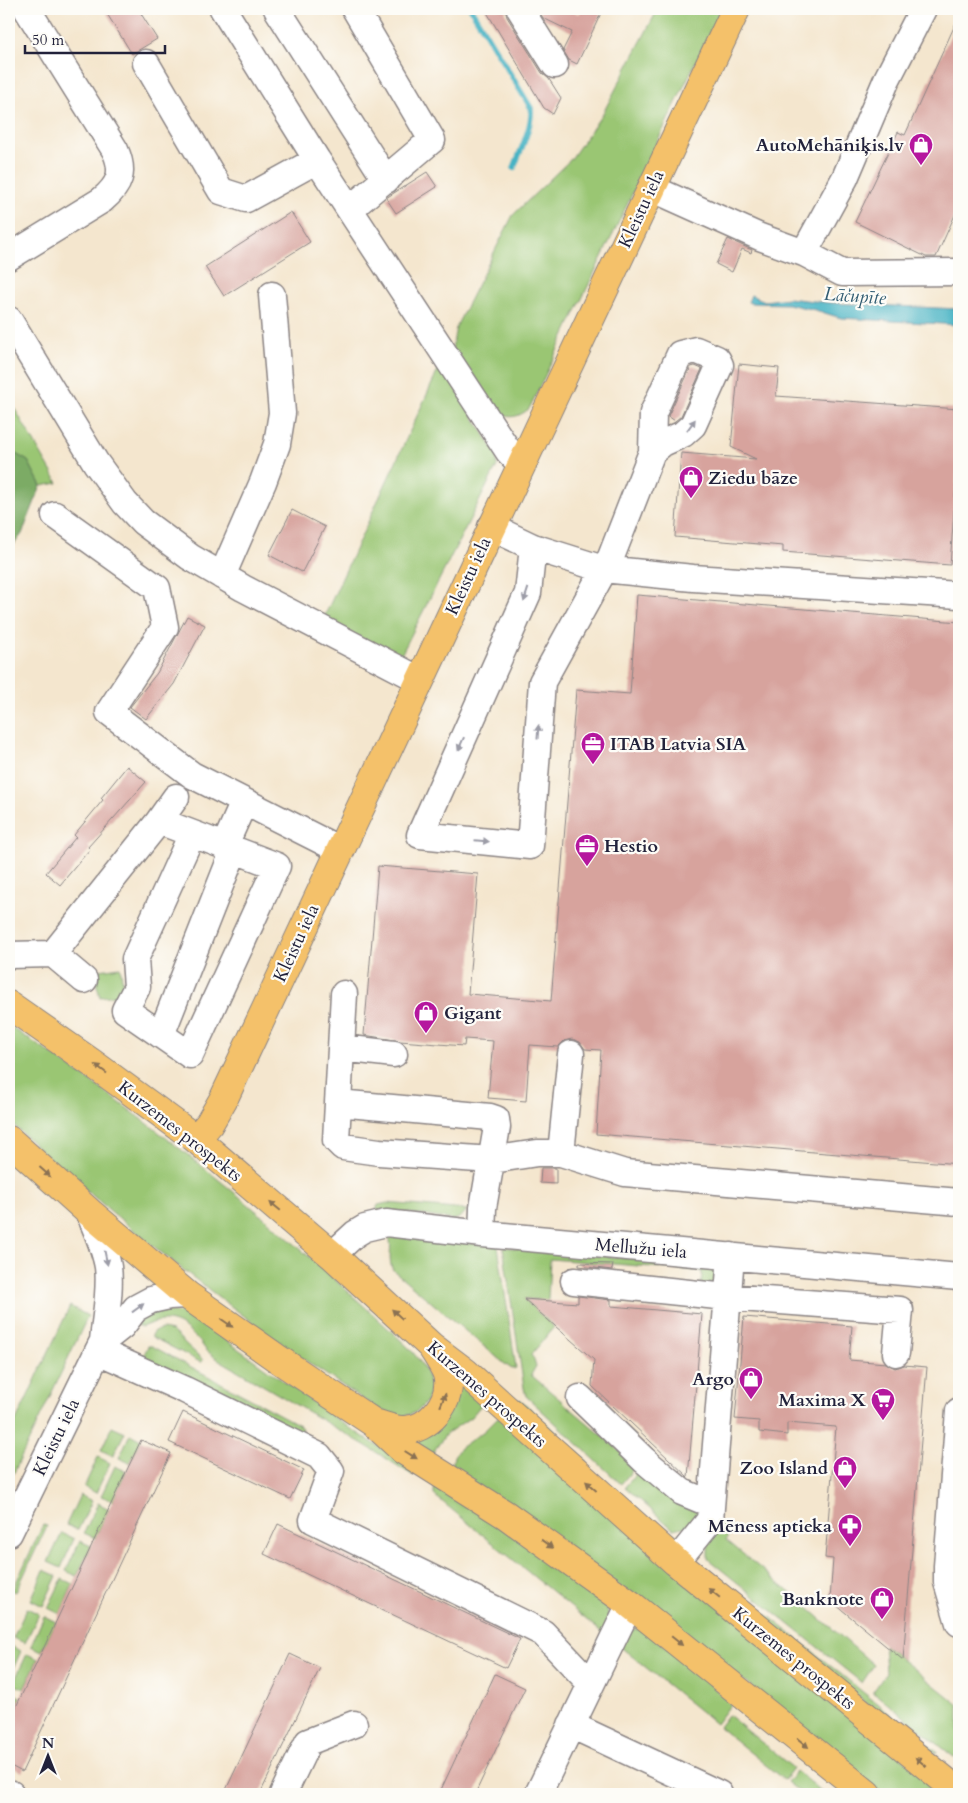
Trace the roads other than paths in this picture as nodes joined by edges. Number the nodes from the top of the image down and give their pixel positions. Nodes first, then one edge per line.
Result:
1 (27, 9) edge
2 (223, 9) edge
3 (277, 9) edge
4 (355, 9) edge
5 (520, 9) edge
6 (736, 9) edge
7 (923, 9) edge
8 (146, 63) dead end
9 (555, 65) dead end
10 (317, 160) junction
11 (386, 180) junction
12 (651, 188) junction
13 (350, 209) junction
14 (804, 254) junction
15 (9, 257) edge
16 (959, 272) edge
17 (272, 295) dead end
18 (9, 320) edge
19 (652, 452) dead end
20 (521, 464) junction
21 (54, 515) dead end
22 (491, 527) junction
23 (533, 547) junction
24 (602, 569) junction
25 (222, 576) junction
26 (959, 595) edge
27 (420, 680) junction
28 (176, 797) dead end
29 (244, 802) junction
30 (159, 821) junction
31 (192, 834) junction
32 (229, 848) junction
33 (340, 850) junction
34 (53, 954) junction
35 (9, 955) edge
36 (84, 980) dead end
37 (344, 994) dead end
38 (9, 1006) edge
39 (160, 1034) junction
40 (342, 1048) junction
41 (394, 1054) dead end
42 (571, 1054) dead end
43 (338, 1103) junction
44 (9, 1140) edge
45 (196, 1140) junction
46 (561, 1153) junction
47 (492, 1160) junction
48 (959, 1202) edge
49 (89, 1212) junction
50 (482, 1234) junction
51 (332, 1255) junction
52 (731, 1256) junction
53 (845, 1266) junction
54 (959, 1276) edge
55 (574, 1281) dead end
56 (187, 1295) junction
57 (727, 1297) junction
58 (841, 1305) junction
59 (101, 1346) junction
60 (432, 1348) junction
61 (896, 1353) dead end
62 (580, 1398) dead end
63 (959, 1411) edge
64 (374, 1423) junction
65 (711, 1504) junction
66 (9, 1533) edge
67 (676, 1562) junction
68 (630, 1604) junction
69 (959, 1623) edge
70 (591, 1684) junction
71 (354, 1724) dead end
72 (571, 1725) junction
73 (959, 1792) edge
74 (283, 1794) edge
75 (538, 1794) edge
76 (719, 1794) edge
77 (867, 1794) edge

1 - 15 street
2 - 10 street
3 - 11 street
4 - 11 street
5 - 9 street
6 - 12 main road, Kleistu iela
7 - 14 street
8 - 10 street
10 - 13 street
11 - 13 street
12 - 14 street
12 - 20 main road, Kleistu iela
13 - 20 street
14 - 16 street
17 - 25 street
18 - 25 street
19 - 24 street
20 - 22 main road, Kleistu iela
21 - 29 street
22 - 23 street
22 - 27 main road, Kleistu iela
23 - 24 street
23 -> 24 street
24 - 26 street
25 - 27 street
27 - 33 main road, Kleistu iela
28 - 30 street
29 - 32 street
29 - 33 street
30 - 31 street
30 - 34 street
31 - 32 street
31 - 39 street
32 - 39 street
32 - 39 street
33 - 45 main road, Kleistu iela
34 - 35 street
34 - 36 street
37 - 40 street
45 -> 38 main road, Kurzemes prospekts
40 - 41 street
40 - 43 street
42 - 46 street
43 - 47 street
43 - 47 street
44 -> 49 main road
51 -> 45 main road, Kurzemes prospekts
46 - 47 street
46 - 48 street
47 - 50 street
49 - 56 main road
49 -> 59 street, Kleistu iela
50 - 51 street, Mellužu iela
50 - 52 street, Mellužu iela
60 -> 51 main road, Kurzemes prospekts
52 - 53 street, Mellužu iela
52 - 57 street
53 - 54 street, Mellužu iela
53 - 58 street
55 - 57 street
59 -> 56 street, Kleistu iela
56 -> 64 main road
57 - 58 street
57 - 65 street
58 - 61 street
59 - 66 street, Kleistu iela
59 - 70 street
64 -> 60 main road
67 -> 60 main road, Kurzemes prospekts
62 - 65 street
63 - 69 street
64 -> 68 main road
65 - 67 street
73 -> 67 main road, Kurzemes prospekts
68 - 70 street
68 -> 77 main road
70 - 72 street
71 - 74 street
72 - 75 street
72 - 76 street

